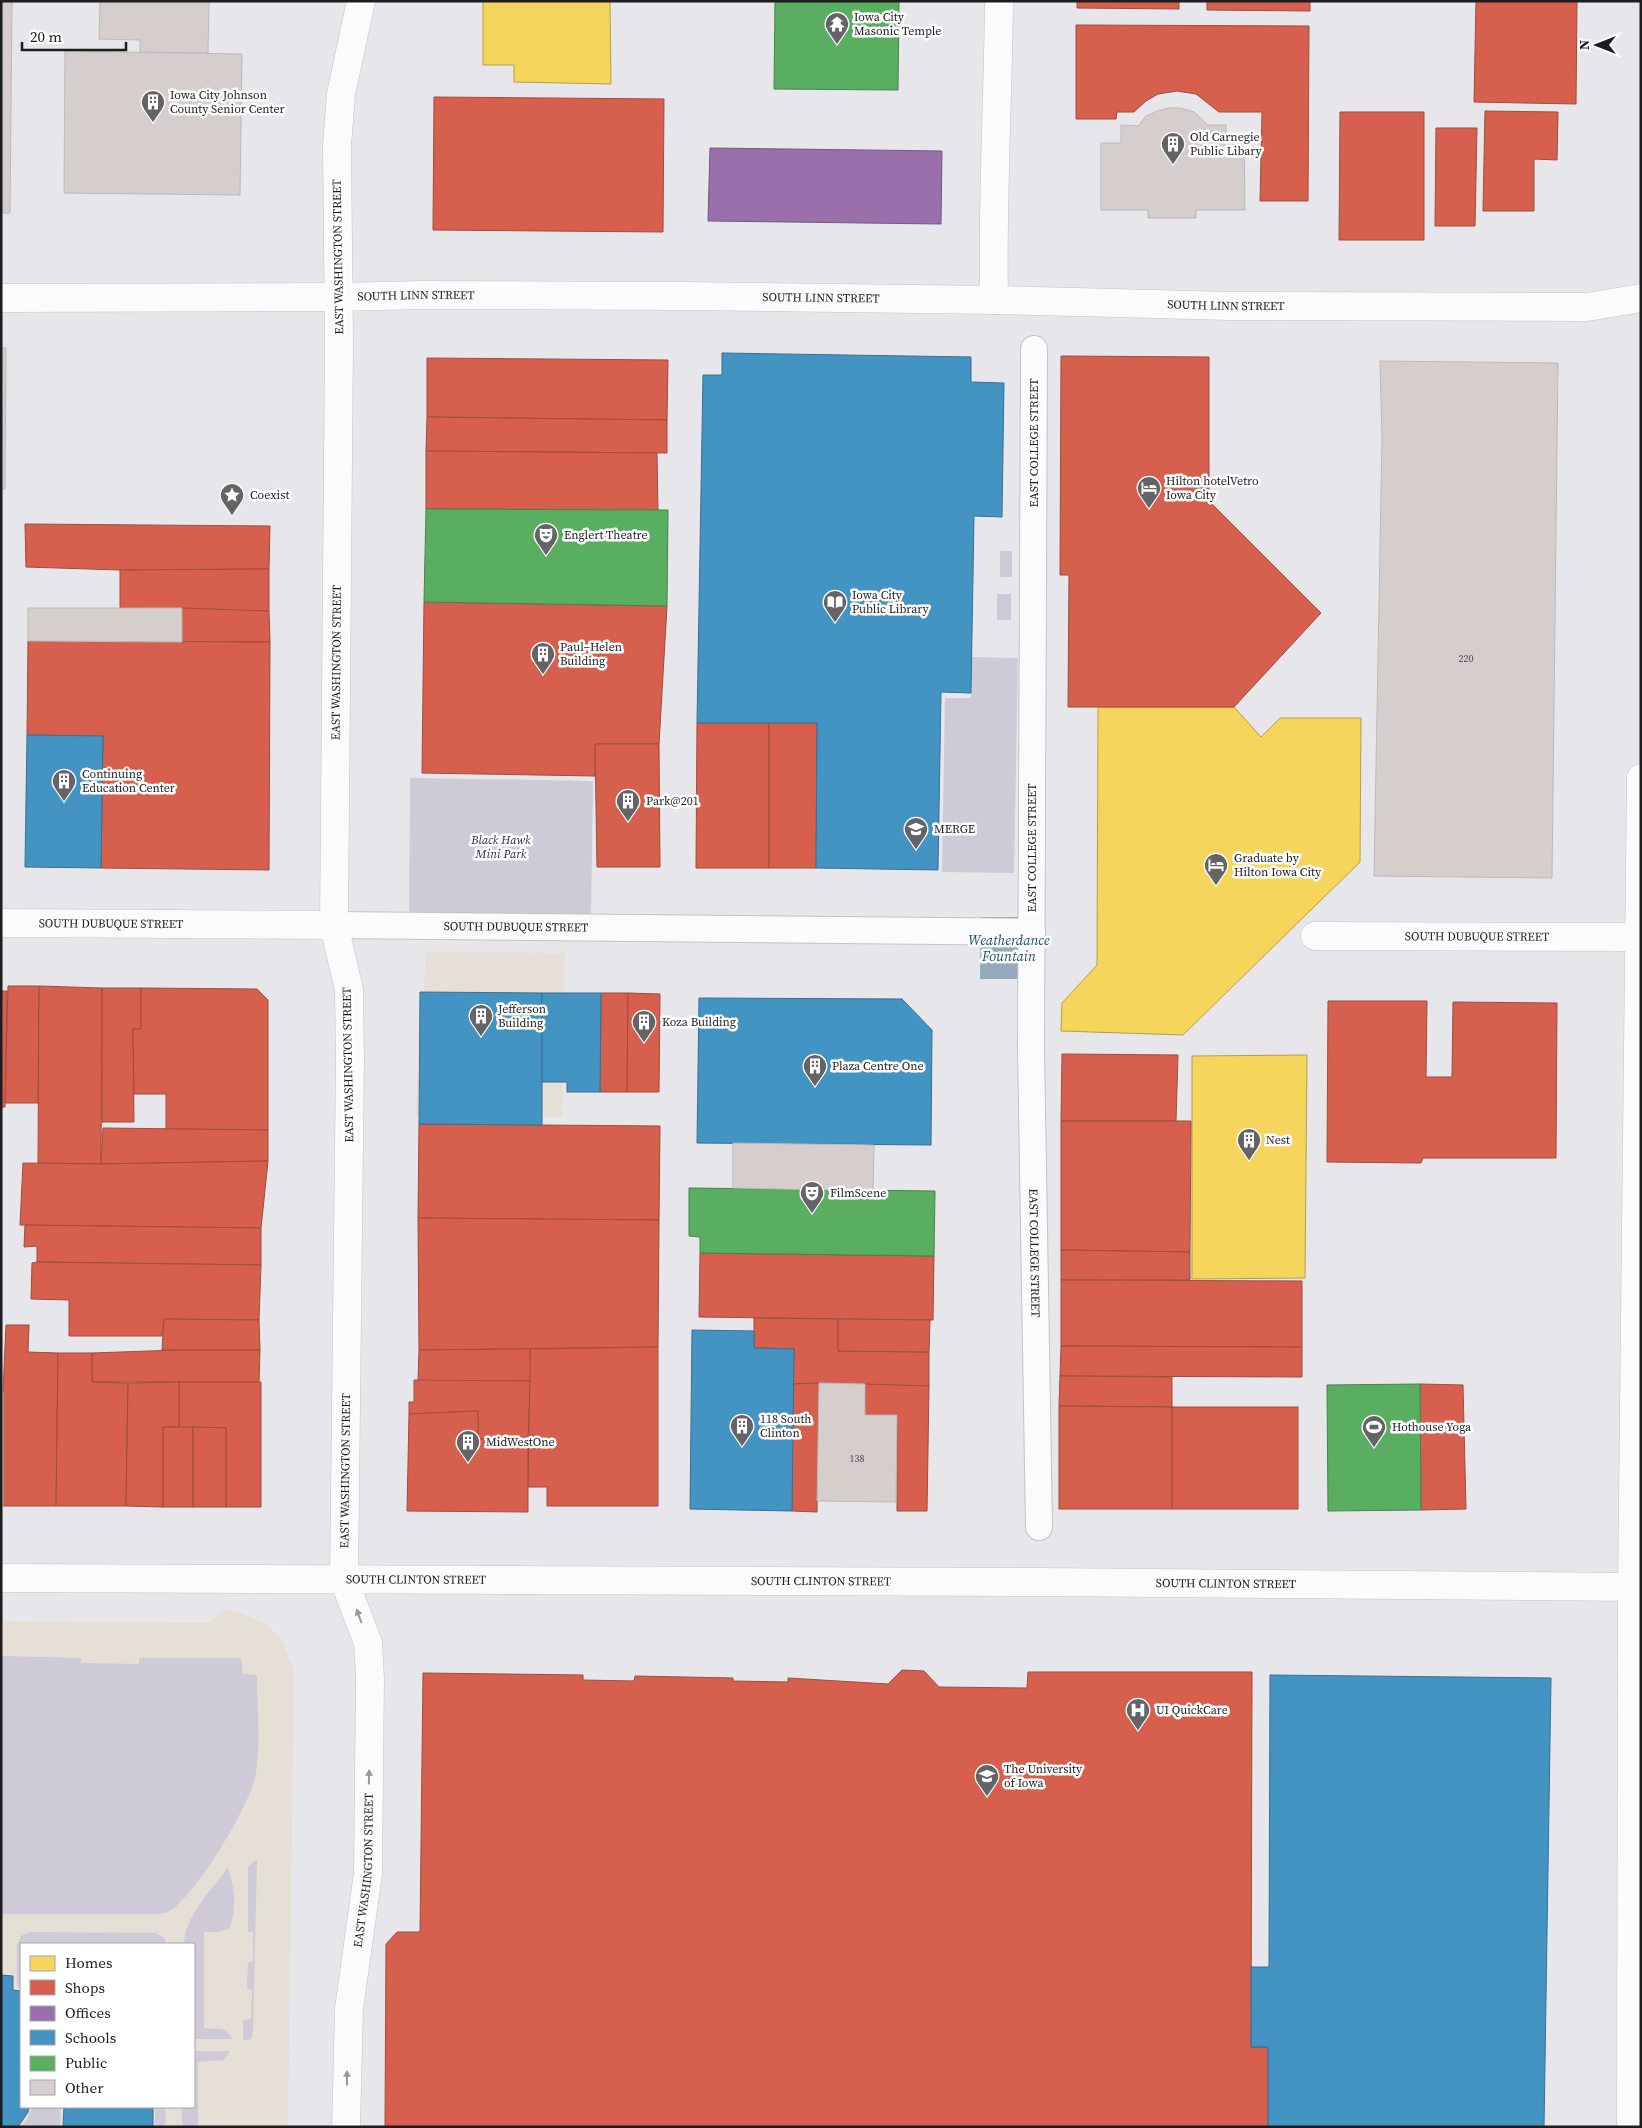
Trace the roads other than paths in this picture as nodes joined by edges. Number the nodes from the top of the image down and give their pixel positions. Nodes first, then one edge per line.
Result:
1 (361, 1) edge
2 (999, 1) edge
3 (339, 297) junction
4 (1, 298) edge
5 (1641, 298) edge
6 (994, 300) junction
7 (1034, 349) dead end
8 (1641, 778) edge
9 (1, 923) edge
10 (334, 925) junction
11 (1032, 932) junction
12 (1316, 936) dead end
13 (1640, 937) edge
14 (1039, 1527) dead end
15 (1, 1578) edge
16 (344, 1580) junction
17 (1636, 1587) edge
18 (346, 2127) edge
19 (1631, 2127) edge

1 - 3 street, EAST WASHINGTON STREET
2 - 6 street
3 - 4 street, SOUTH LINN STREET
3 - 6 street, SOUTH LINN STREET
3 - 10 street, EAST WASHINGTON STREET
5 - 6 street, SOUTH LINN STREET
7 - 11 street, EAST COLLEGE STREET
8 - 13 street
9 - 10 street, SOUTH DUBUQUE STREET
10 - 11 street, SOUTH DUBUQUE STREET
10 - 16 street, EAST WASHINGTON STREET
11 - 14 street, EAST COLLEGE STREET
12 - 13 street, SOUTH DUBUQUE STREET
13 - 17 street
15 - 16 street, SOUTH CLINTON STREET
16 - 17 street, SOUTH CLINTON STREET
18 -> 16 street, EAST WASHINGTON STREET
17 - 19 street

